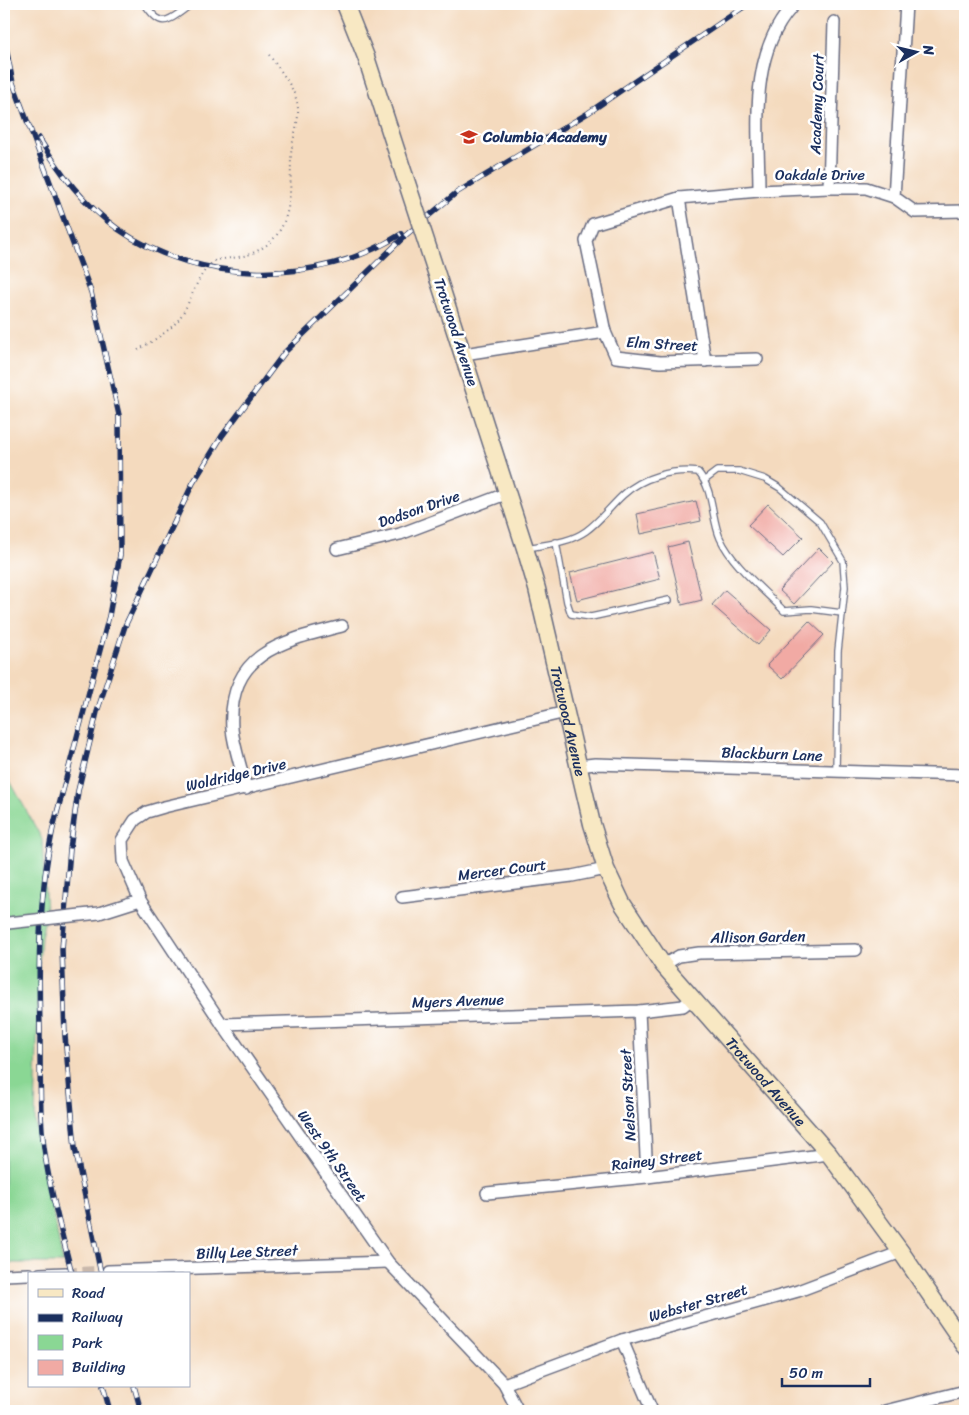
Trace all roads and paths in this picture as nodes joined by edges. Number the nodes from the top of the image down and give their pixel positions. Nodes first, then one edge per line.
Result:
1 (144, 4) edge
2 (192, 4) edge
3 (345, 4) edge
4 (906, 4) edge
5 (790, 8) dead end
6 (834, 22) dead end
7 (267, 52) dead end
8 (829, 188) junction
9 (759, 190) junction
10 (894, 197) junction
11 (679, 198) junction
12 (965, 211) edge
13 (605, 332) junction
14 (138, 350) dead end
15 (464, 354) junction
16 (757, 359) dead end
17 (705, 361) junction
18 (705, 480) junction
19 (508, 493) junction
20 (556, 542) junction
21 (525, 548) junction
22 (338, 549) dead end
23 (669, 600) dead end
24 (842, 613) junction
25 (342, 626) dead end
26 (566, 712) junction
27 (578, 766) junction
28 (836, 771) junction
29 (965, 775) edge
30 (246, 789) junction
31 (606, 869) junction
32 (402, 897) dead end
33 (140, 900) junction
34 (6, 922) edge
35 (856, 950) dead end
36 (663, 965) junction
37 (693, 998) junction
38 (639, 1011) junction
39 (222, 1024) junction
40 (829, 1154) junction
41 (647, 1178) junction
42 (487, 1193) dead end
43 (901, 1252) junction
44 (388, 1262) junction
45 (108, 1271) dead end
46 (28, 1274) edge
47 (4, 1275) edge
48 (622, 1340) junction
49 (965, 1346) edge
50 (504, 1384) junction
51 (965, 1391) edge
52 (518, 1411) edge
53 (652, 1411) edge
54 (885, 1411) edge

1 - 2 lane
3 - 15 main road, Trotwood Avenue, bridge
4 - 10 street
5 - 9 street, Oakdale Drive
6 - 8 street, Academy Court
7 - 14 path
8 - 9 street, Oakdale Drive
8 - 10 street, Oakdale Drive
9 - 11 street, Oakdale Drive
10 - 12 street, Oakdale Drive
11 - 13 street, Oakdale Drive
11 - 17 street
13 - 15 street, Elm Street
13 - 17 street, Elm Street
15 - 19 main road, Trotwood Avenue
16 - 17 street, Elm Street
18 - 20 lane
18 - 24 lane
18 - 24 lane
19 - 21 main road, Trotwood Avenue
19 - 22 street, Dodson Drive
20 - 21 lane
20 - 23 lane
21 - 26 main road, Trotwood Avenue
24 - 28 lane
25 - 30 street
26 - 27 main road, Trotwood Avenue
26 - 30 street, Woldridge Drive
27 - 28 street, Blackburn Lane
27 - 31 main road, Trotwood Avenue
28 - 29 street, Blackburn Lane
30 - 33 street, Woldridge Drive
31 - 32 street, Mercer Court
31 - 36 main road, Trotwood Avenue
33 - 34 street, bridge
33 - 39 street, West 9th Street
35 - 36 street, Allison Garden
36 - 37 main road, Trotwood Avenue
37 - 38 street, Myers Avenue
37 - 40 main road, Trotwood Avenue
38 - 39 street, Myers Avenue
38 - 41 street, Nelson Street
39 - 44 street, West 9th Street
40 - 41 street, Rainey Street
40 - 43 main road, Trotwood Avenue
41 - 42 street, Rainey Street
43 - 48 street, Webster Street
43 - 49 main road, Trotwood Avenue
44 - 45 street, Billy Lee Street
44 - 50 street, West 9th Street
46 - 47 street
48 - 50 street, Webster Street
48 - 53 street
50 - 52 street, West 9th Street
51 - 54 street

